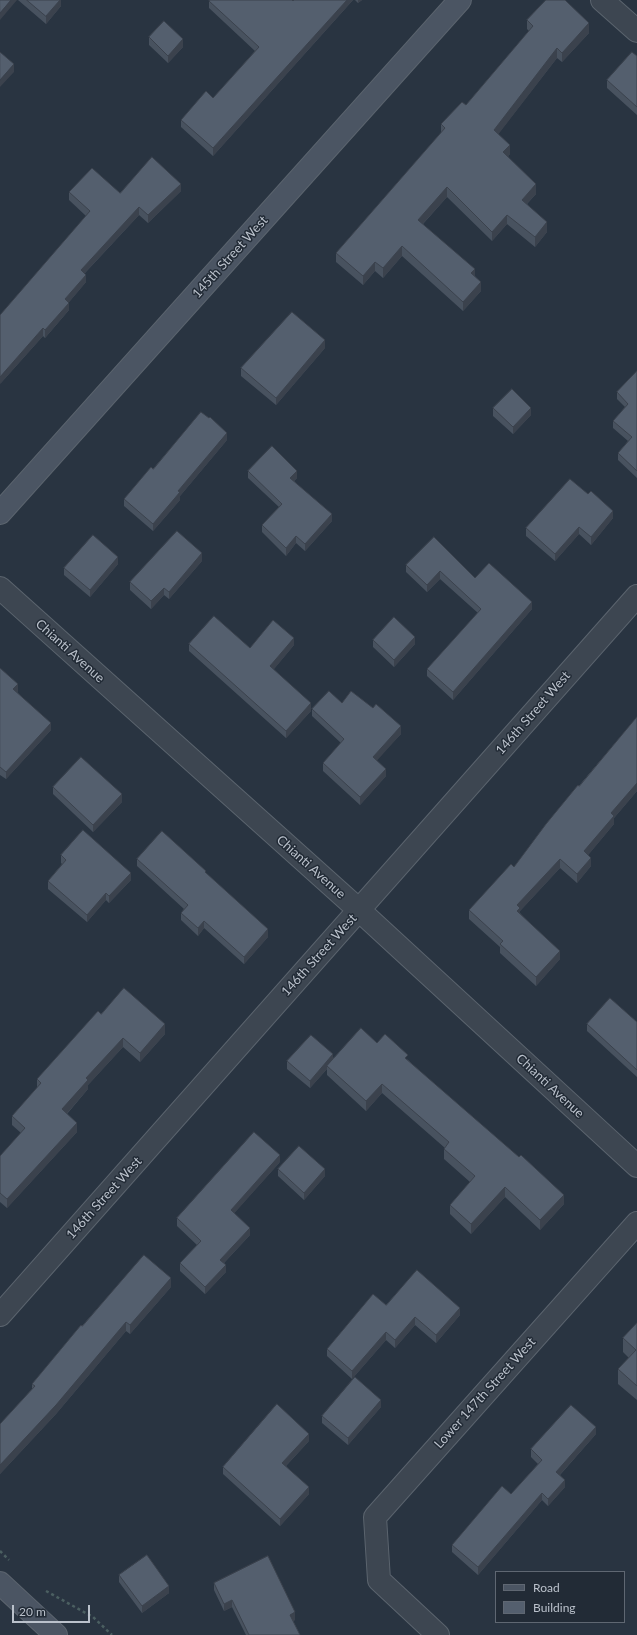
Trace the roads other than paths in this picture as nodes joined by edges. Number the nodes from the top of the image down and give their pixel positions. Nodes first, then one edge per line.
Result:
1 (460, 0) edge
2 (602, 0) edge
3 (637, 31) edge
4 (0, 513) edge
5 (0, 588) edge
6 (637, 596) edge
7 (359, 910) junction
8 (637, 1166) edge
9 (637, 1223) edge
10 (0, 1315) edge
11 (0, 1583) edge
12 (56, 1635) edge
13 (438, 1635) edge

1 - 4 street, 145th Street West
2 - 3 street
5 - 7 street, Chianti Avenue
6 - 7 street, 146th Street West
7 - 8 street, Chianti Avenue
7 - 10 street, 146th Street West
9 - 13 street, Lower 147th Street West
11 - 12 street

